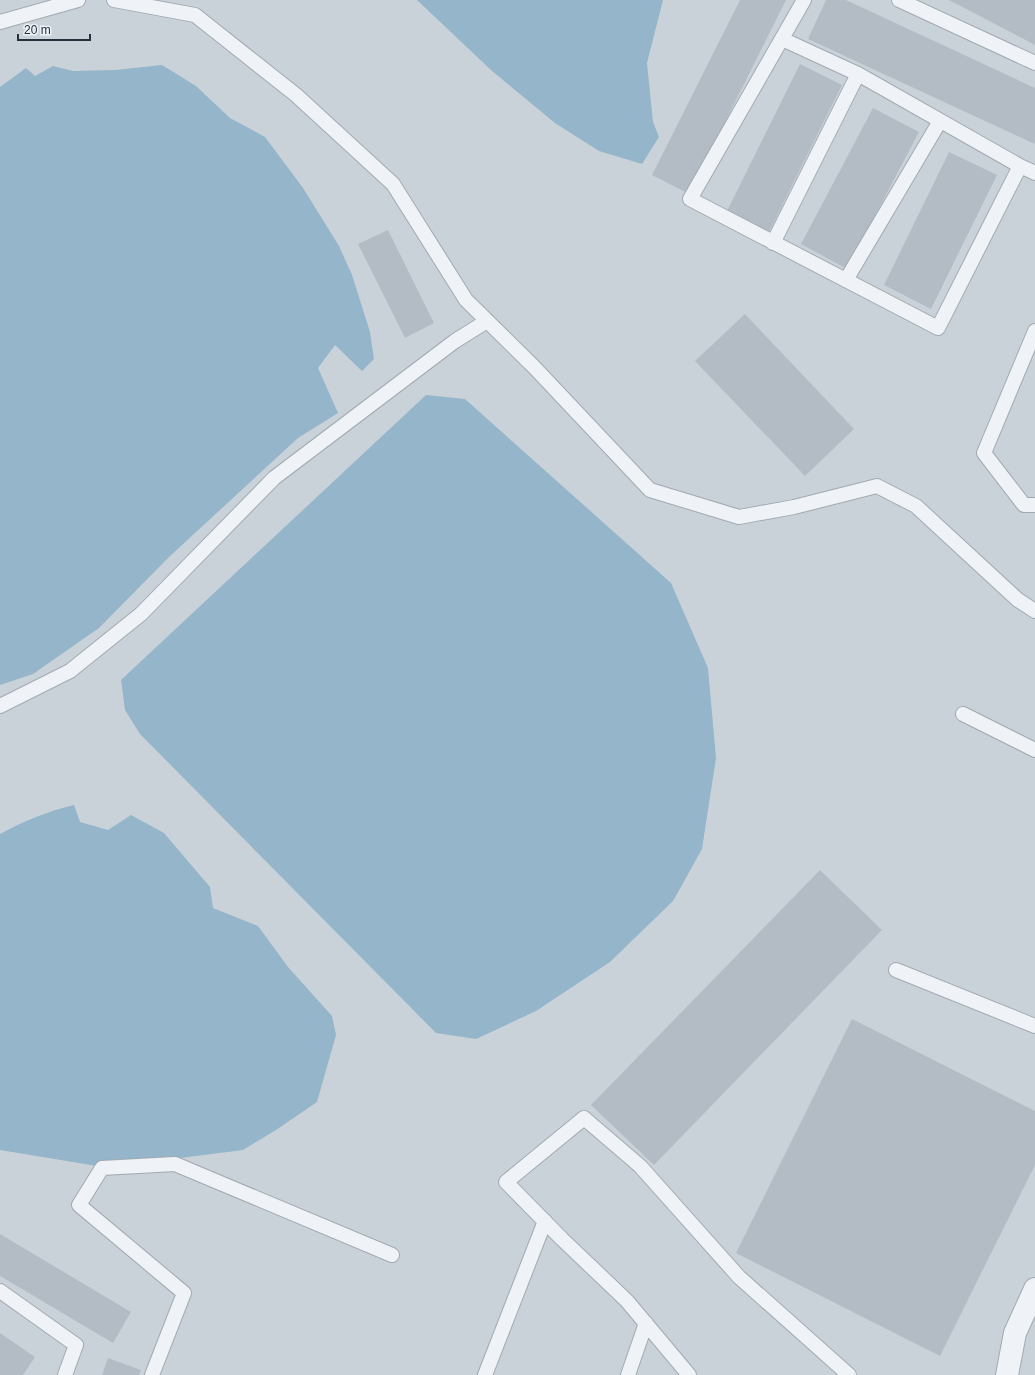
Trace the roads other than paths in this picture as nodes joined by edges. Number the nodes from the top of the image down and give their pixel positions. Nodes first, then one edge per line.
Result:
1 (78, 0) edge
2 (114, 0) edge
3 (804, 0) edge
4 (899, 0) edge
5 (0, 22) edge
6 (782, 39) junction
7 (1035, 63) edge
8 (858, 74) junction
9 (940, 121) junction
10 (1020, 166) junction
11 (1035, 173) edge
12 (773, 243) junction
13 (846, 280) junction
14 (487, 321) junction
15 (1035, 331) edge
16 (1035, 505) edge
17 (1035, 611) edge
18 (0, 706) edge
19 (963, 714) dead end
20 (1035, 750) edge
21 (896, 970) dead end
22 (1035, 1026) edge
23 (545, 1221) junction
24 (392, 1255) dead end
25 (1035, 1289) edge
26 (0, 1291) edge
27 (646, 1323) junction
28 (66, 1375) edge
29 (152, 1375) edge
30 (485, 1375) edge
31 (628, 1375) edge
32 (689, 1375) edge
33 (849, 1375) edge
34 (1007, 1375) edge

1 - 5 lane
2 - 14 lane
3 - 6 lane
4 - 7 lane
6 - 8 lane
6 - 12 lane
8 - 9 lane
8 - 12 lane
9 - 10 lane
9 - 13 lane
10 - 11 lane
10 - 13 lane
12 - 13 lane
14 - 17 lane
14 - 18 lane
15 - 16 lane
19 - 20 lane
21 - 22 lane
23 - 27 lane
23 - 30 lane
23 - 33 lane
24 - 29 lane
25 - 34 street
26 - 28 lane
27 - 31 lane
27 - 32 lane

